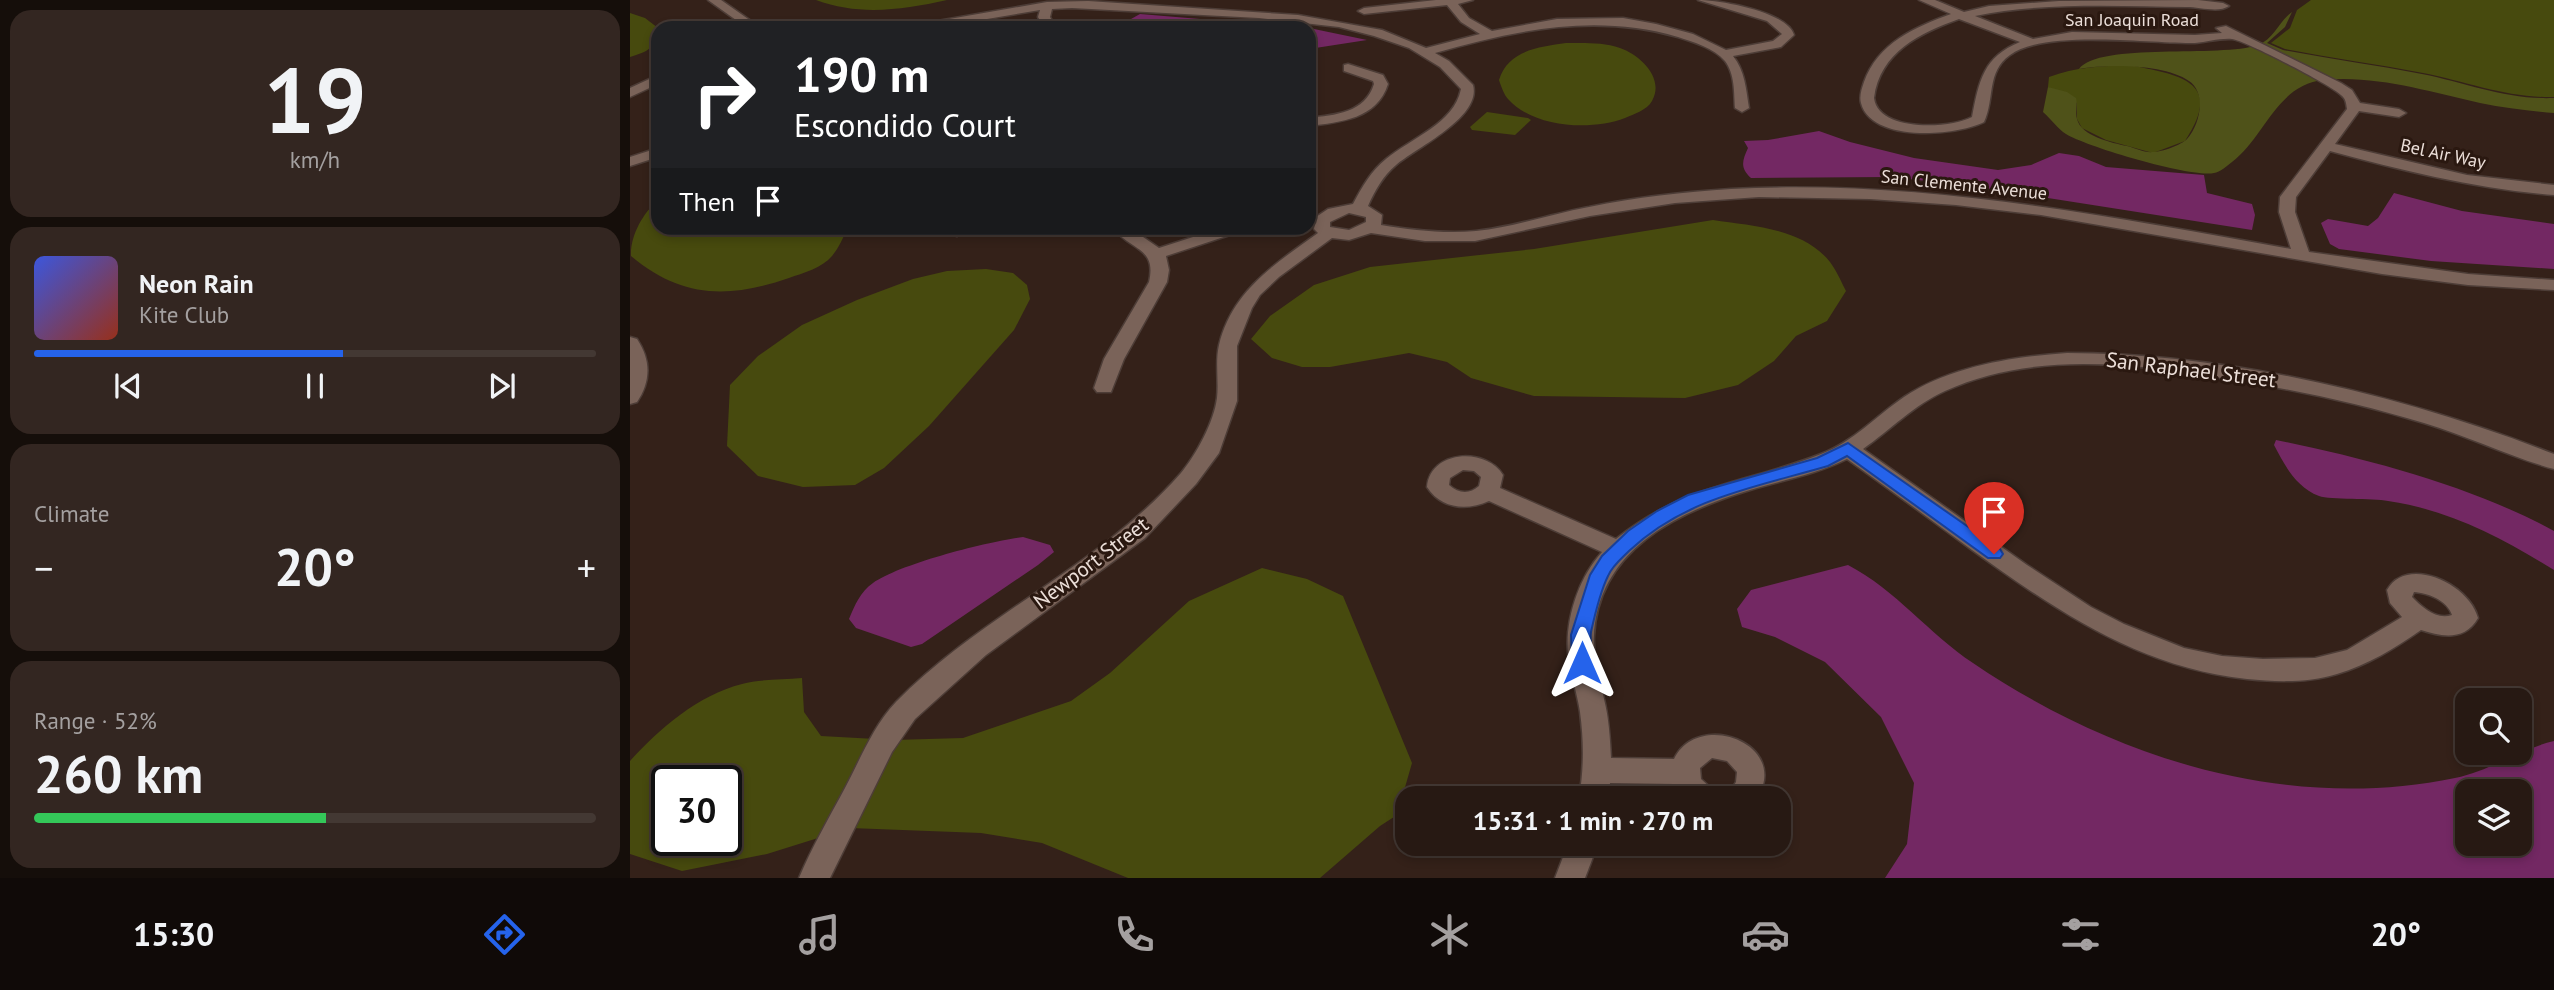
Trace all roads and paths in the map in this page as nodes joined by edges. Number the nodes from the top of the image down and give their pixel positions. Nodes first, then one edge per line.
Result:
1 (714, 0) edge
2 (1197, 0) edge
3 (1468, 0) edge
4 (1704, 0) edge
5 (1925, 0) edge
6 (1450, 2) junction
7 (2223, 3) edge
8 (1047, 5) junction
9 (1185, 10) junction
10 (1364, 11) dead end
11 (1957, 13) junction
12 (744, 21) edge
13 (954, 21) edge
14 (1046, 21) edge
15 (1311, 21) edge
16 (1316, 21) edge
17 (1489, 34) junction
18 (2234, 35) junction
19 (2030, 43) junction
20 (1426, 52) junction
21 (1723, 54) junction
22 (1348, 68) dead end
23 (651, 82) edge
24 (630, 93) edge
25 (2354, 106) junction
26 (1742, 107) dead end
27 (2399, 113) dead end
28 (1316, 121) edge
29 (2326, 146) junction
30 (651, 154) edge
31 (630, 162) edge
32 (2554, 190) edge
33 (1358, 209) junction
34 (1320, 224) edge
35 (1369, 228) junction
36 (1127, 235) edge
37 (1214, 235) edge
38 (1309, 235) edge
39 (1156, 254) junction
40 (2302, 256) junction
41 (2554, 285) edge
42 (630, 343) edge
43 (1104, 388) dead end
44 (630, 398) edge
45 (1848, 449) junction
46 (2554, 462) edge
47 (1488, 491) dead end
48 (1619, 550) junction
49 (2420, 618) dead end
50 (1596, 770) junction
51 (1685, 772) junction
52 (1595, 786) edge
53 (1691, 786) edge
54 (1749, 786) edge
55 (1578, 856) edge
56 (814, 878) edge
57 (1570, 878) edge

1 - 12 street
2 - 9 street
3 - 6 street
4 - 21 street
5 - 11 street
6 - 10 street
6 - 17 street
7 - 11 street, San Joaquin Road
7 - 18 street
8 - 9 street
8 - 13 street
8 - 14 street
9 - 15 street
11 - 19 street
11 - 19 street, San Joaquin Road
16 - 20 street
17 - 20 street
17 - 21 street
18 - 19 street, San Joaquin Road
18 - 25 street
20 - 33 street
21 - 26 street
22 - 28 street
23 - 24 street
25 - 27 street
25 - 29 street
29 - 32 street, Bel Air Way
29 - 40 street
30 - 31 street
33 - 34 street
33 - 35 street
34 - 35 street, San Clemente Avenue
35 - 40 street, San Clemente Avenue
36 - 39 street
37 - 39 street
38 - 56 street, Newport Street
39 - 43 street
40 - 41 street, San Clemente Avenue
42 - 44 street
45 - 46 street, San Raphael Street
45 - 48 street, San Raphael Street
45 - 49 street
47 - 48 street
48 - 50 street, San Raphael Street
50 - 51 street
50 - 52 street, San Raphael Street
51 - 53 street
51 - 54 street
55 - 57 street

